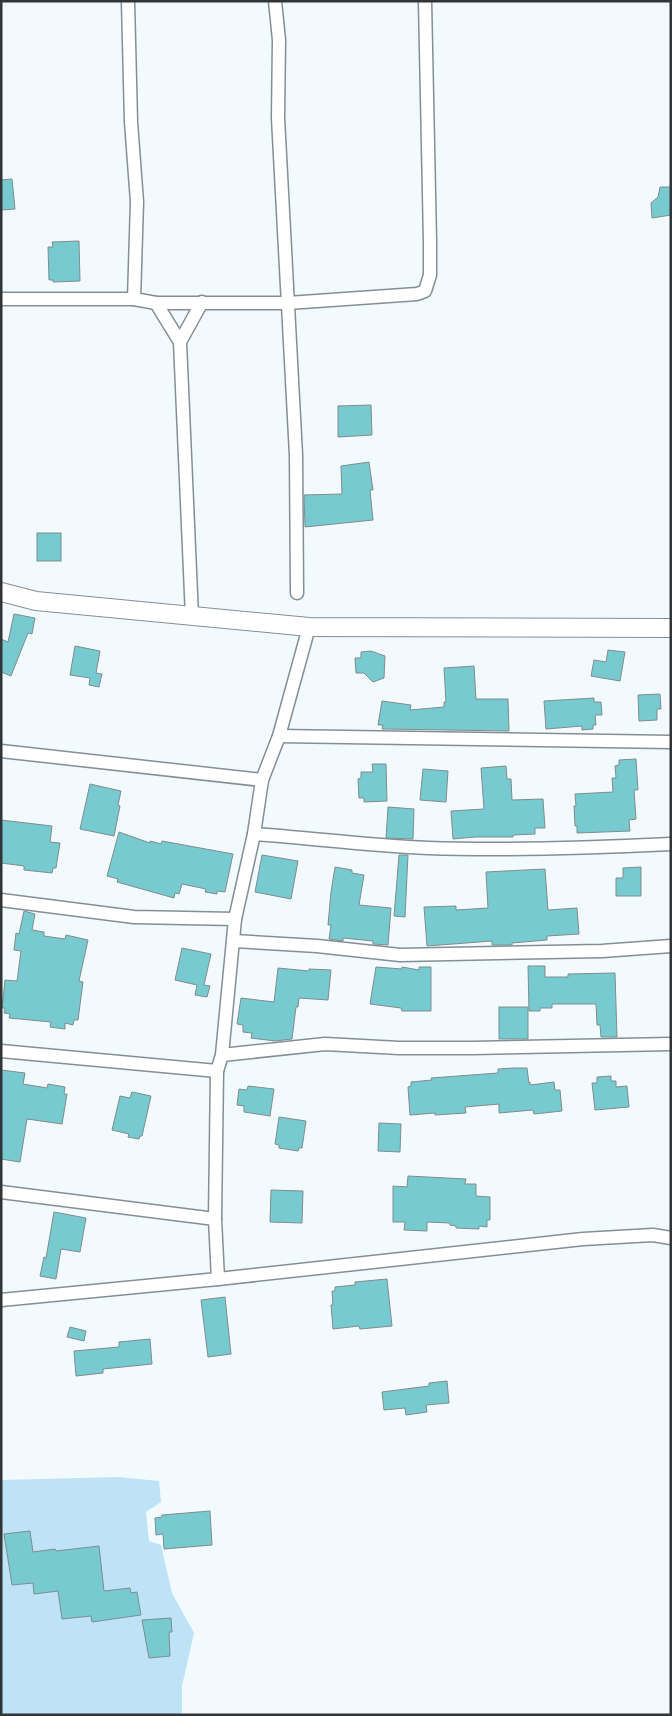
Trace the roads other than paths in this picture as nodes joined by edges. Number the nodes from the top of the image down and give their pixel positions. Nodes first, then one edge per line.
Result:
1 (128, 1) edge
2 (275, 1) edge
3 (425, 1) edge
4 (1, 299) edge
5 (134, 299) junction
6 (156, 302) junction
7 (202, 302) junction
8 (288, 303) junction
9 (180, 342) junction
10 (1, 592) edge
11 (297, 593) dead end
12 (192, 617) junction
13 (309, 627) junction
14 (671, 628) edge
15 (279, 736) junction
16 (671, 742) edge
17 (1, 751) edge
18 (262, 780) junction
19 (254, 834) junction
20 (671, 844) edge
21 (1, 900) edge
22 (235, 919) junction
23 (234, 941) junction
24 (671, 946) edge
25 (671, 1044) edge
26 (1, 1051) edge
27 (222, 1055) junction
28 (217, 1071) junction
29 (1, 1192) edge
30 (215, 1219) junction
31 (671, 1228) edge
32 (653, 1235) junction
33 (671, 1238) edge
34 (218, 1279) junction
35 (1, 1300) edge

1 - 5 street
2 - 8 street
3 - 8 street
4 - 5 street
5 - 6 street
6 - 7 street
6 - 9 street
7 - 8 street
7 - 9 street
8 - 11 street
9 - 12 street
10 - 12 street
12 - 13 street
13 - 14 street
13 - 15 street
15 - 16 street
15 - 18 street
17 - 18 street
18 - 19 street
19 - 20 street
19 - 22 street
21 - 22 street
22 - 23 street
23 - 24 street
23 - 27 street
25 - 27 street
26 - 28 street
27 - 28 street
28 - 30 street
29 - 30 street
30 - 34 street
31 - 32 street
32 - 33 street
32 - 34 street
34 - 35 street

